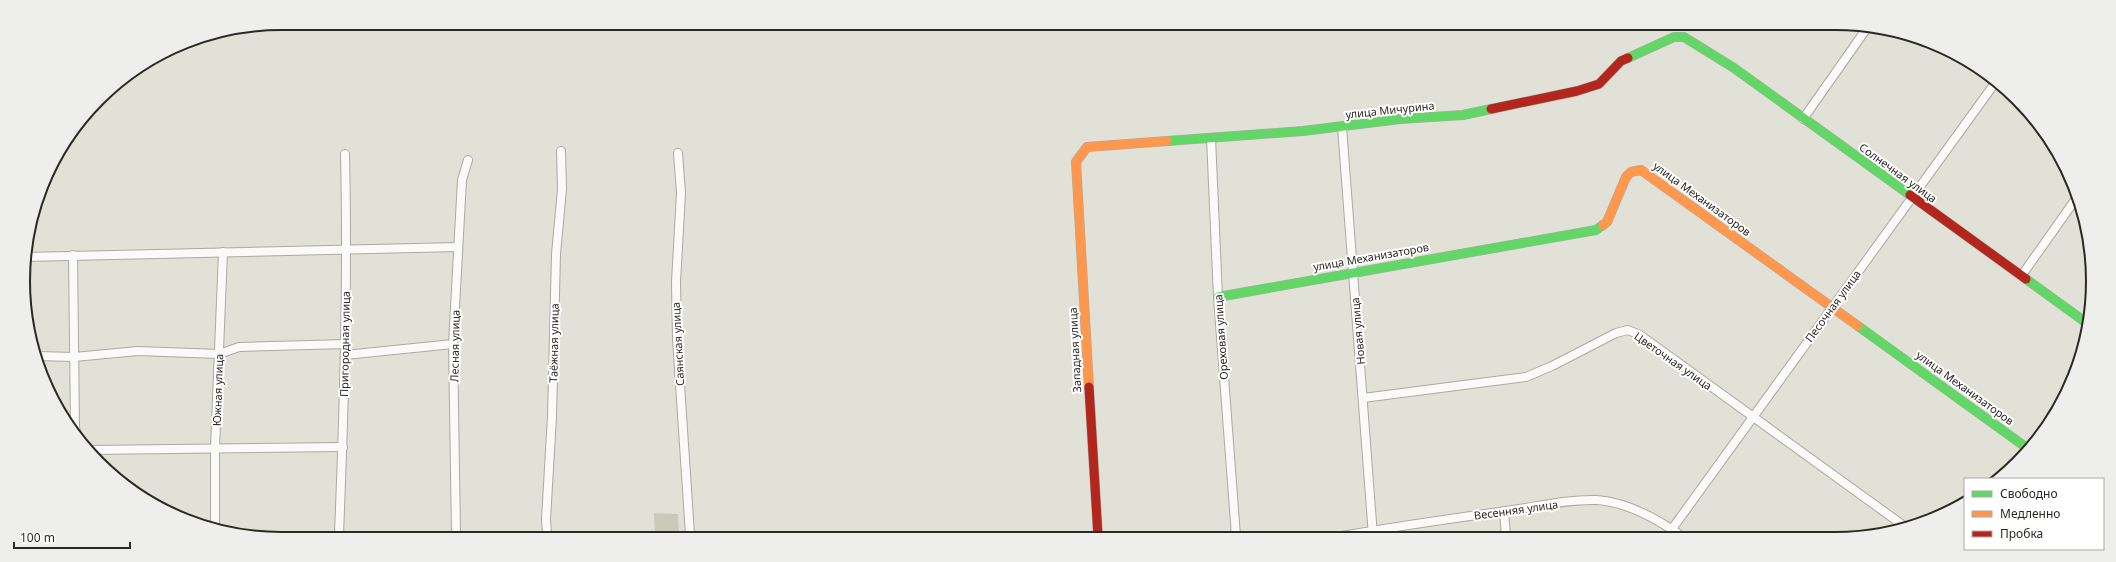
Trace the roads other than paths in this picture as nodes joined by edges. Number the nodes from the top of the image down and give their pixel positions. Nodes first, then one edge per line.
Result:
1 (1864, 32) edge
2 (1694, 42) joint
3 (1993, 86) edge
4 (1803, 119) junction
5 (1342, 127) junction
6 (1210, 138) junction
7 (561, 152) dead end
8 (678, 153) dead end
9 (345, 154) dead end
10 (468, 160) dead end
11 (1076, 162) joint
12 (1912, 198) junction
13 (2074, 202) edge
14 (458, 247) junction
15 (347, 248) junction
16 (223, 252) junction
17 (73, 255) junction
18 (31, 257) edge
19 (1353, 272) junction
20 (2022, 275) junction
21 (1218, 297) junction
22 (1832, 308) junction
23 (2083, 320) edge
24 (346, 344) junction
25 (453, 344) junction
26 (219, 354) junction
27 (345, 355) junction
28 (42, 356) edge
29 (74, 357) junction
30 (1364, 398) junction
31 (1752, 418) junction
32 (75, 424) edge
33 (2024, 446) edge
34 (343, 447) junction
35 (215, 448) junction
36 (96, 450) edge
37 (1504, 511) junction
38 (215, 523) edge
39 (1900, 523) edge
40 (1672, 529) junction
41 (339, 532) edge
42 (456, 532) edge
43 (547, 532) edge
44 (690, 532) edge
45 (1098, 532) edge
46 (1236, 532) edge
47 (1373, 532) edge
48 (1379, 532) edge
49 (1506, 532) edge
50 (1677, 532) edge

1 - 4 street
2 - 4 street, Солнечная улица
2 - 5 street, улица Мичурина
3 - 12 street, Песочная улица
4 - 12 street, Солнечная улица
5 - 6 street, улица Мичурина
5 - 19 street, Новая улица
6 - 11 street, улица Мичурина
6 - 21 street, Ореховая улица
7 - 43 street, Таёжная улица
8 - 44 street, Саянская улица
9 - 15 street, Пригородная улица
10 - 14 street, Лесная улица
11 - 45 street, Западная улица
12 - 20 street, Солнечная улица
12 - 22 street, Песочная улица
13 - 20 street
14 - 15 street
14 - 25 street, Лесная улица
15 - 16 street
15 - 24 street, Пригородная улица
16 - 17 street
16 - 26 street, Южная улица
17 - 18 street
17 - 29 street
19 - 21 street, улица Механизаторов
19 - 22 street, улица Механизаторов
19 - 30 street, Новая улица
20 - 23 street, Солнечная улица
21 - 46 street, Ореховая улица
22 - 31 street, Песочная улица
22 - 33 street, улица Механизаторов
24 - 26 street
24 - 27 street, Пригородная улица
25 - 27 street
25 - 42 street, Лесная улица
26 - 29 street
26 - 35 street, Южная улица
27 - 34 street, Пригородная улица
28 - 29 street
29 - 32 street
30 - 31 street, Цветочная улица
30 - 47 street, Новая улица
31 - 39 street, Цветочная улица
31 - 40 street, Песочная улица
34 - 35 street
34 - 41 street, Пригородная улица
35 - 36 street
35 - 38 street, Южная улица
37 - 40 street, Весенняя улица
37 - 48 street, Весенняя улица
37 - 49 street
40 - 50 street, Весенняя улица

